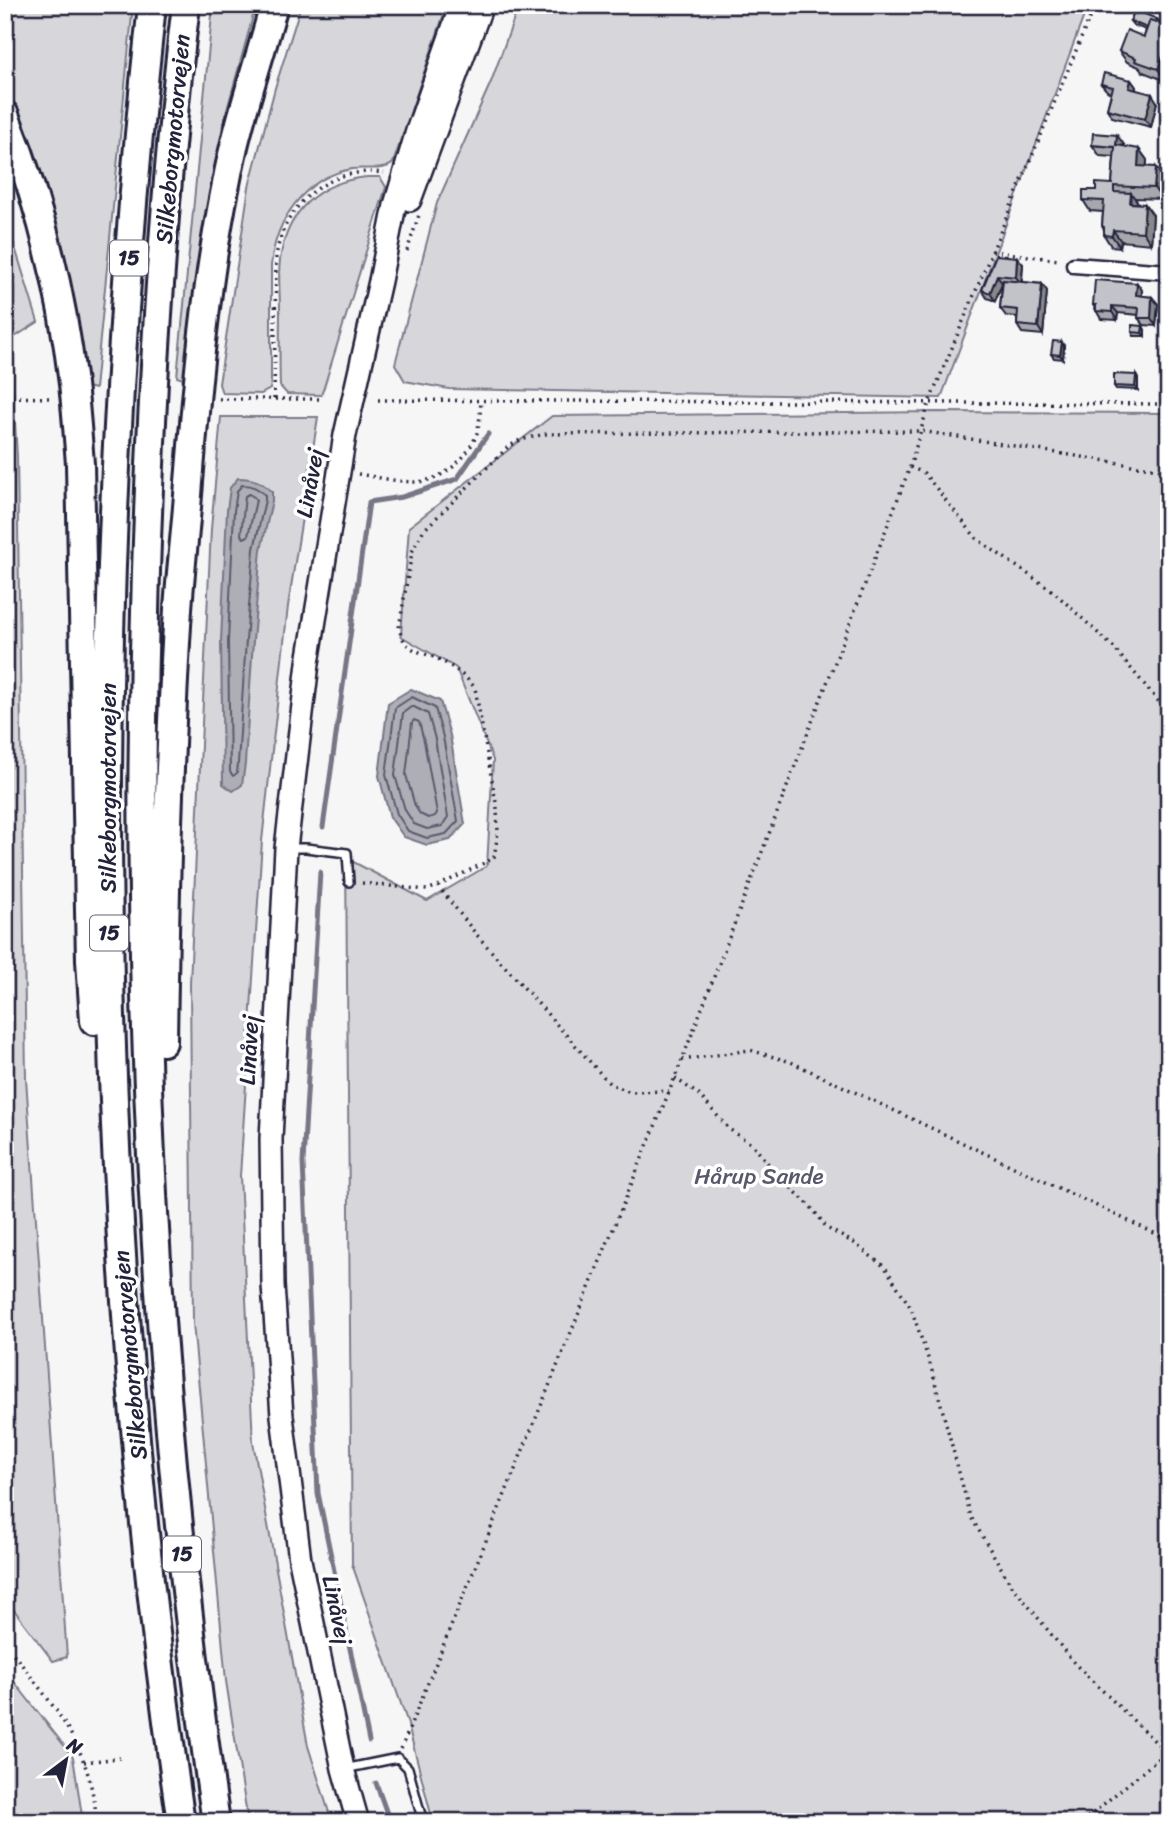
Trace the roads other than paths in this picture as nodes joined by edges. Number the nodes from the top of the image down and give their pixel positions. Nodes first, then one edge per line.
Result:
1 (152, 5) edge
2 (186, 5) edge
3 (274, 5) edge
4 (461, 5) edge
5 (482, 5) edge
6 (5, 114) edge
7 (1074, 265) road end
8 (1169, 272) edge
9 (380, 281) junction
10 (286, 848) junction
11 (349, 882) road end
12 (158, 1285) junction
13 (129, 1353) junction
14 (343, 1769) junction
15 (181, 1822) edge
16 (216, 1822) edge
17 (358, 1822) edge
18 (423, 1822) edge

1 - 13 highway, Silkeborgmotorvejen / 15
2 - 12 highway, Silkeborgmotorvejen / 15
3 - 12 highway
4 - 9 main road, Linåvej
5 - 9 main road, Linåvej
6 - 13 highway
7 - 8 street
9 - 10 main road, Linåvej
10 - 11 lane
10 - 14 main road, Linåvej
12 - 16 highway, Silkeborgmotorvejen / 15
13 - 15 highway, Silkeborgmotorvejen / 15
14 - 17 main road, Linåvej
14 - 18 lane

